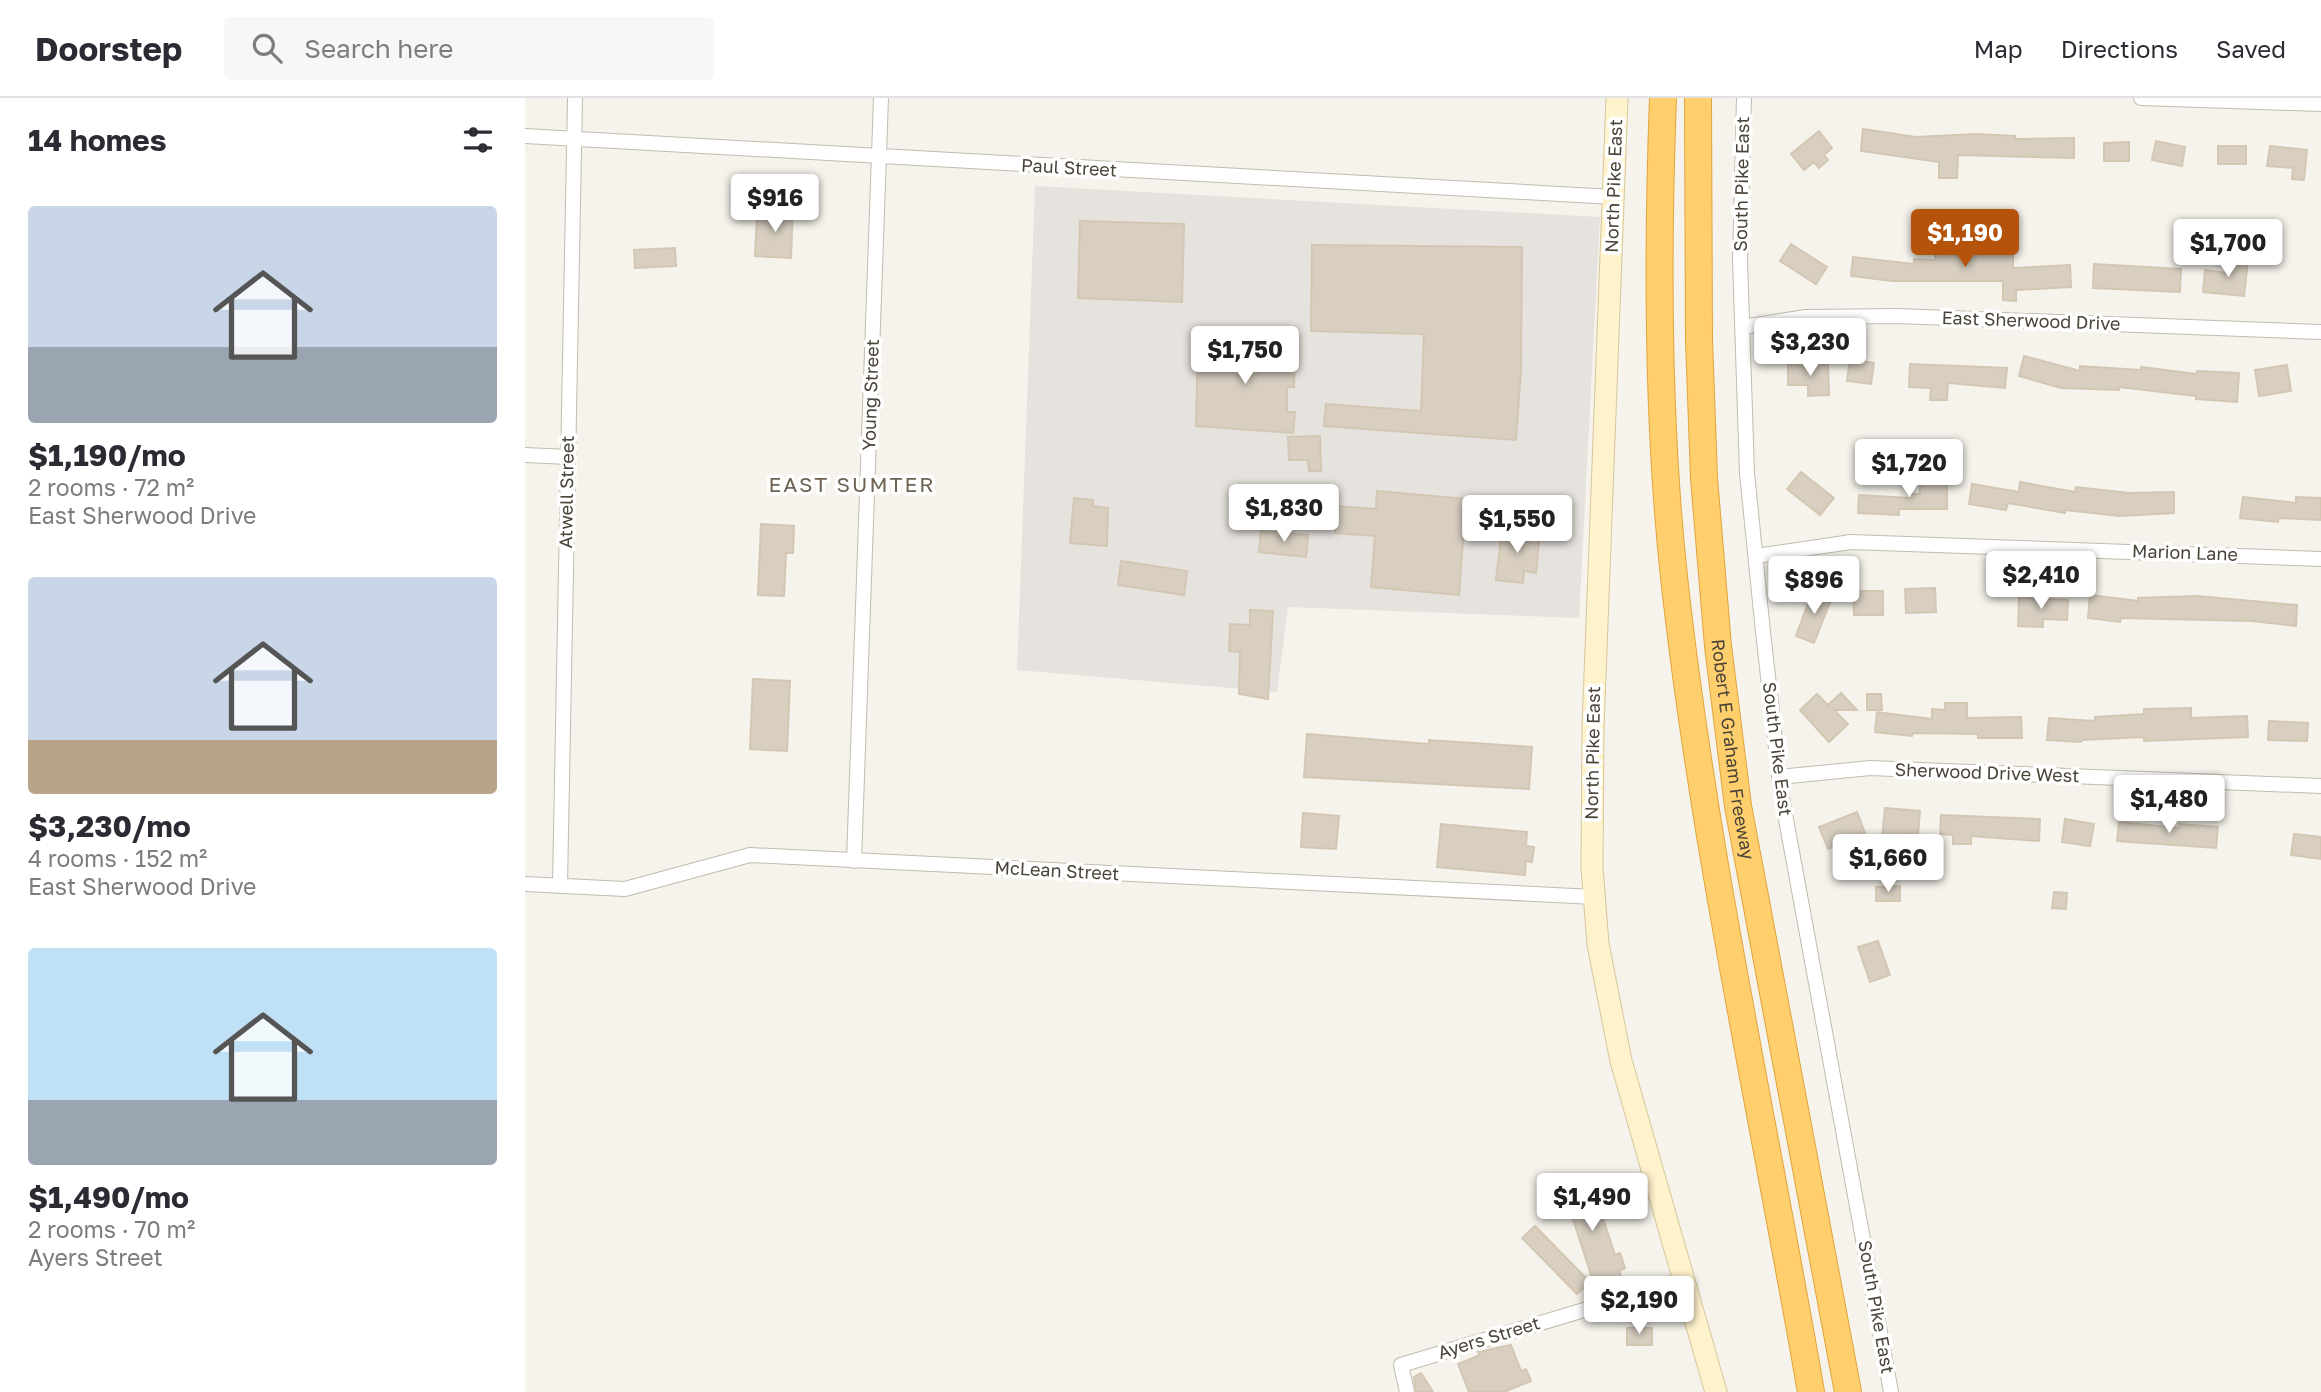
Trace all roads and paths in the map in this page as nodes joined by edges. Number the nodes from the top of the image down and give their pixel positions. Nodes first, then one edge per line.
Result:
1 (575, 98) edge
2 (881, 98) edge
3 (1617, 98) edge
4 (1663, 98) edge
5 (1698, 98) edge
6 (1744, 98) edge
7 (2141, 98) edge
8 (2321, 104) edge
9 (525, 136) edge
10 (574, 139) junction
11 (879, 157) junction
12 (1613, 197) junction
13 (1742, 327) junction
14 (2321, 332) edge
15 (525, 455) edge
16 (568, 457) junction
17 (1756, 556) junction
18 (2321, 559) edge
19 (1779, 777) junction
20 (2321, 786) edge
21 (854, 861) junction
22 (525, 884) edge
23 (560, 886) junction
24 (1594, 897) junction
25 (1684, 1280) junction
26 (1407, 1392) edge
27 (1716, 1392) edge
28 (1811, 1392) edge
29 (1848, 1392) edge
30 (1891, 1392) edge

1 - 10 street, Atwell Street
2 - 11 street, Young Street
3 - 12 street, North Pike East
4 - 28 highway, Robert E Graham Freeway
5 - 29 highway, Robert E Graham Freeway
6 - 13 street, South Pike East
7 - 8 street
9 - 10 street, Paul Street
10 - 11 street, Paul Street
10 - 16 street, Atwell Street
11 - 12 street, Paul Street
11 - 21 street, Young Street
12 - 24 street, North Pike East
13 - 14 street, East Sherwood Drive
13 - 17 street, South Pike East
15 - 16 street
16 - 23 street, Atwell Street
17 - 18 street, Marion Lane
17 - 19 street, South Pike East
19 - 20 street, Sherwood Drive West
19 - 30 street, South Pike East
21 - 23 street, McLean Street
21 - 24 street, McLean Street
22 - 23 street, McLean Street
24 - 25 street, North Pike East
25 - 26 street, Ayers Street
25 - 27 street, North Pike East

